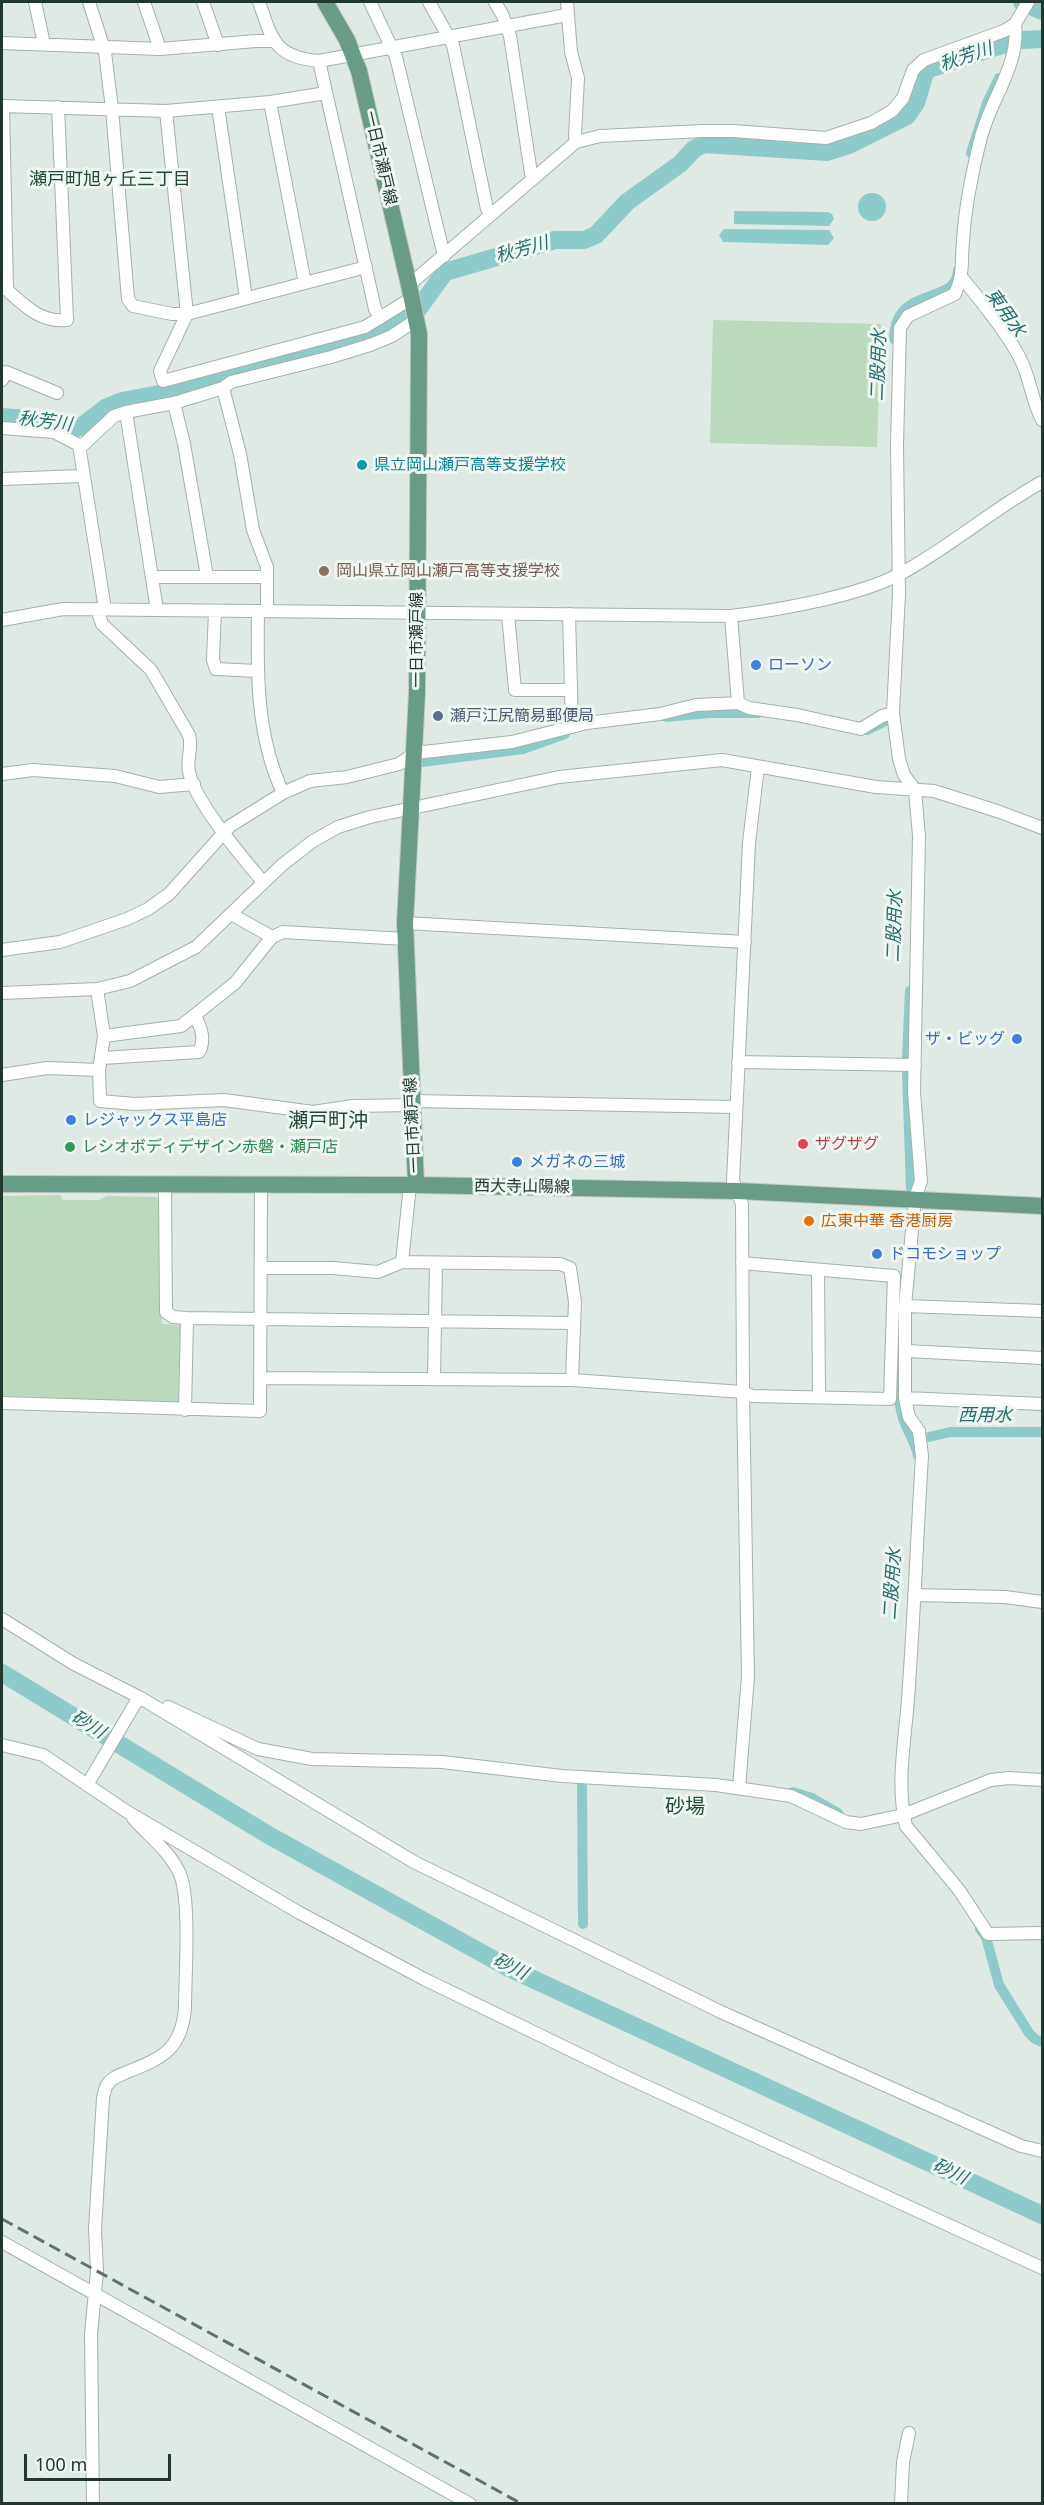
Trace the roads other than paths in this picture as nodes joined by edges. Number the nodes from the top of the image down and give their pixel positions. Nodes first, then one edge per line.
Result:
1 (34, 2) edge
2 (89, 2) edge
3 (144, 2) edge
4 (202, 2) edge
5 (259, 2) edge
6 (324, 2) edge
7 (370, 2) edge
8 (429, 2) edge
9 (495, 2) edge
10 (559, 2) edge
11 (567, 2) edge
12 (1028, 2) edge
13 (567, 15) junction
14 (1015, 24) junction
15 (507, 27) junction
16 (449, 37) junction
17 (273, 41) junction
18 (2, 42) edge
19 (44, 44) junction
20 (218, 45) junction
21 (103, 46) junction
22 (392, 48) junction
23 (160, 49) junction
24 (354, 54) junction
25 (319, 61) junction
26 (326, 93) junction
27 (270, 102) junction
28 (2, 106) edge
29 (58, 107) junction
30 (218, 107) junction
31 (112, 109) junction
32 (166, 111) junction
33 (576, 142) junction
34 (534, 178) junction
35 (491, 215) junction
36 (444, 256) junction
37 (366, 267) junction
38 (962, 278) junction
39 (305, 282) junction
40 (246, 298) junction
41 (413, 304) junction
42 (187, 314) junction
43 (380, 318) junction
44 (2, 380) edge
45 (223, 388) junction
46 (57, 393) dead end
47 (174, 403) junction
48 (126, 412) junction
49 (1042, 420) edge
50 (2, 428) edge
51 (79, 445) junction
52 (82, 476) junction
53 (2, 479) edge
54 (1042, 482) edge
55 (899, 575) junction
56 (207, 576) junction
57 (153, 577) junction
58 (267, 577) junction
59 (101, 609) junction
60 (157, 610) junction
61 (215, 611) junction
62 (263, 611) junction
63 (416, 612) junction
64 (508, 614) junction
65 (569, 614) junction
66 (731, 616) junction
67 (2, 620) edge
68 (257, 671) junction
69 (571, 690) junction
70 (738, 703) junction
71 (893, 713) junction
72 (572, 727) junction
73 (415, 753) junction
74 (758, 766) junction
75 (2, 774) edge
76 (194, 784) junction
77 (915, 790) junction
78 (283, 793) junction
79 (411, 808) junction
80 (1042, 828) edge
81 (224, 832) junction
82 (263, 882) junction
83 (231, 914) junction
84 (405, 931) junction
85 (272, 938) junction
86 (745, 942) junction
87 (2, 950) edge
88 (97, 990) junction
89 (2, 993) edge
90 (195, 1017) junction
91 (104, 1036) junction
92 (738, 1062) junction
93 (101, 1064) junction
94 (915, 1065) junction
95 (2, 1075) edge
96 (412, 1103) junction
97 (736, 1107) junction
98 (2, 1184) edge
99 (413, 1185) junction
100 (165, 1186) junction
101 (261, 1186) junction
102 (738, 1191) junction
103 (915, 1198) junction
104 (1042, 1206) edge
105 (402, 1262) junction
106 (436, 1263) junction
107 (742, 1263) junction
108 (261, 1268) junction
109 (818, 1270) junction
110 (905, 1306) junction
111 (1042, 1311) edge
112 (187, 1318) junction
113 (261, 1319) junction
114 (435, 1320) junction
115 (574, 1323) junction
116 (907, 1351) junction
117 (1042, 1358) edge
118 (434, 1377) junction
119 (260, 1378) junction
120 (572, 1380) junction
121 (743, 1392) junction
122 (819, 1397) junction
123 (905, 1398) junction
124 (2, 1403) edge
125 (1042, 1404) edge
126 (185, 1410) junction
127 (914, 1595) junction
128 (1042, 1602) edge
129 (2, 1619) edge
130 (139, 1697) junction
131 (2, 1745) edge
132 (1042, 1780) edge
133 (87, 1785) junction
134 (739, 1788) junction
135 (126, 1811) junction
136 (903, 1815) junction
137 (1042, 1933) edge
138 (1042, 2151) edge
139 (2, 2242) edge
140 (1042, 2268) edge
141 (94, 2291) junction
142 (909, 2433) dead end
143 (93, 2504) edge
144 (470, 2504) edge
145 (901, 2504) edge

1 - 19 street
2 - 21 street
3 - 23 street
4 - 20 street
5 - 17 street
6 - 24 main road, 一日市瀬戸線
7 - 22 street
8 - 16 street
9 - 15 street
10 - 13 street
11 - 13 street
12 - 14 street
13 - 15 street
13 - 33 street
14 - 33 street
14 - 38 street
15 - 16 street
15 - 34 street
16 - 22 street
16 - 35 street
17 - 20 street
17 - 25 street
18 - 19 street
19 - 21 street
20 - 23 street
21 - 23 street
21 - 31 street
22 - 24 street
22 - 36 street
24 - 25 street
24 - 41 main road, 一日市瀬戸線
25 - 26 street
26 - 27 street
26 - 37 street
27 - 30 street
27 - 39 street
28 - 29 street
28 - 29 street
29 - 31 street
30 - 32 street
30 - 40 street
31 - 32 street
31 - 42 street
32 - 42 street
33 - 34 street
34 - 35 street
35 - 36 street
36 - 41 street
37 - 39 street
37 - 43 street
38 - 49 street
38 - 55 street
39 - 40 street
40 - 42 street
41 - 43 street
41 - 45 street
41 - 63 main road, 一日市瀬戸線
42 - 43 street
44 - 46 street
45 - 47 street
45 - 58 street
47 - 48 street
47 - 56 street
48 - 51 street
48 - 57 street
50 - 51 street
51 - 52 street
52 - 53 street
52 - 59 street
54 - 55 street
55 - 66 street
55 - 71 street
56 - 57 street
56 - 58 street
57 - 60 street
58 - 62 street
59 - 60 street
59 - 67 street
59 - 76 street
60 - 61 street
61 - 62 street
61 - 68 street
62 - 63 street
62 - 68 street
63 - 64 street
63 - 73 main road, 一日市瀬戸線
64 - 65 street
64 - 69 street
65 - 66 street
65 - 69 street
66 - 70 street
68 - 78 street
69 - 72 street
70 - 71 street
70 - 72 street
71 - 77 street
72 - 73 street
73 - 78 street
73 - 79 main road, 一日市瀬戸線
74 - 77 street
74 - 79 street
74 - 86 street
75 - 76 street
76 - 81 street
77 - 80 street
77 - 94 street
78 - 81 street
79 - 82 street
79 - 84 main road, 一日市瀬戸線
81 - 82 street
81 - 87 street
82 - 83 street
83 - 85 street
83 - 88 street
84 - 85 street
84 - 86 street
84 - 96 main road, 一日市瀬戸線
85 - 90 street
86 - 92 street
88 - 89 street
88 - 91 street
90 - 91 street
90 - 93 street
91 - 93 street
92 - 94 street
92 - 97 street
93 - 95 street
93 - 96 street
94 - 103 street
96 - 97 street
96 - 99 main road, 一日市瀬戸線
97 - 102 street
98 - 100 main road, 西大寺山陽線
99 - 101 main road, 西大寺山陽線
99 - 102 main road, 西大寺山陽線
99 - 105 street
100 - 101 main road, 西大寺山陽線
100 - 112 street
101 - 108 street
102 - 103 main road, 西大寺山陽線
102 - 107 street
103 - 104 main road, 西大寺山陽線
103 - 110 street
105 - 106 street
105 - 108 street
106 - 114 street
106 - 115 street
107 - 109 street
107 - 121 street
108 - 113 street
109 - 122 street
109 - 122 street
110 - 111 street
110 - 116 street
112 - 113 street
112 - 126 street
113 - 114 street
113 - 119 street
114 - 115 street
114 - 118 street
115 - 120 street
116 - 117 street
116 - 123 street
118 - 119 street
118 - 120 street
119 - 126 street
120 - 121 street
121 - 122 street
121 - 134 street
123 - 125 street
123 - 127 street
124 - 126 street
127 - 128 street
127 - 136 street
129 - 130 street
130 - 133 street
130 - 134 street
130 - 138 street
131 - 133 street
132 - 136 street
133 - 135 street
134 - 136 street
135 - 140 street
135 - 141 street
136 - 137 street
139 - 141 street
141 - 143 street
141 - 144 street
142 - 145 street

